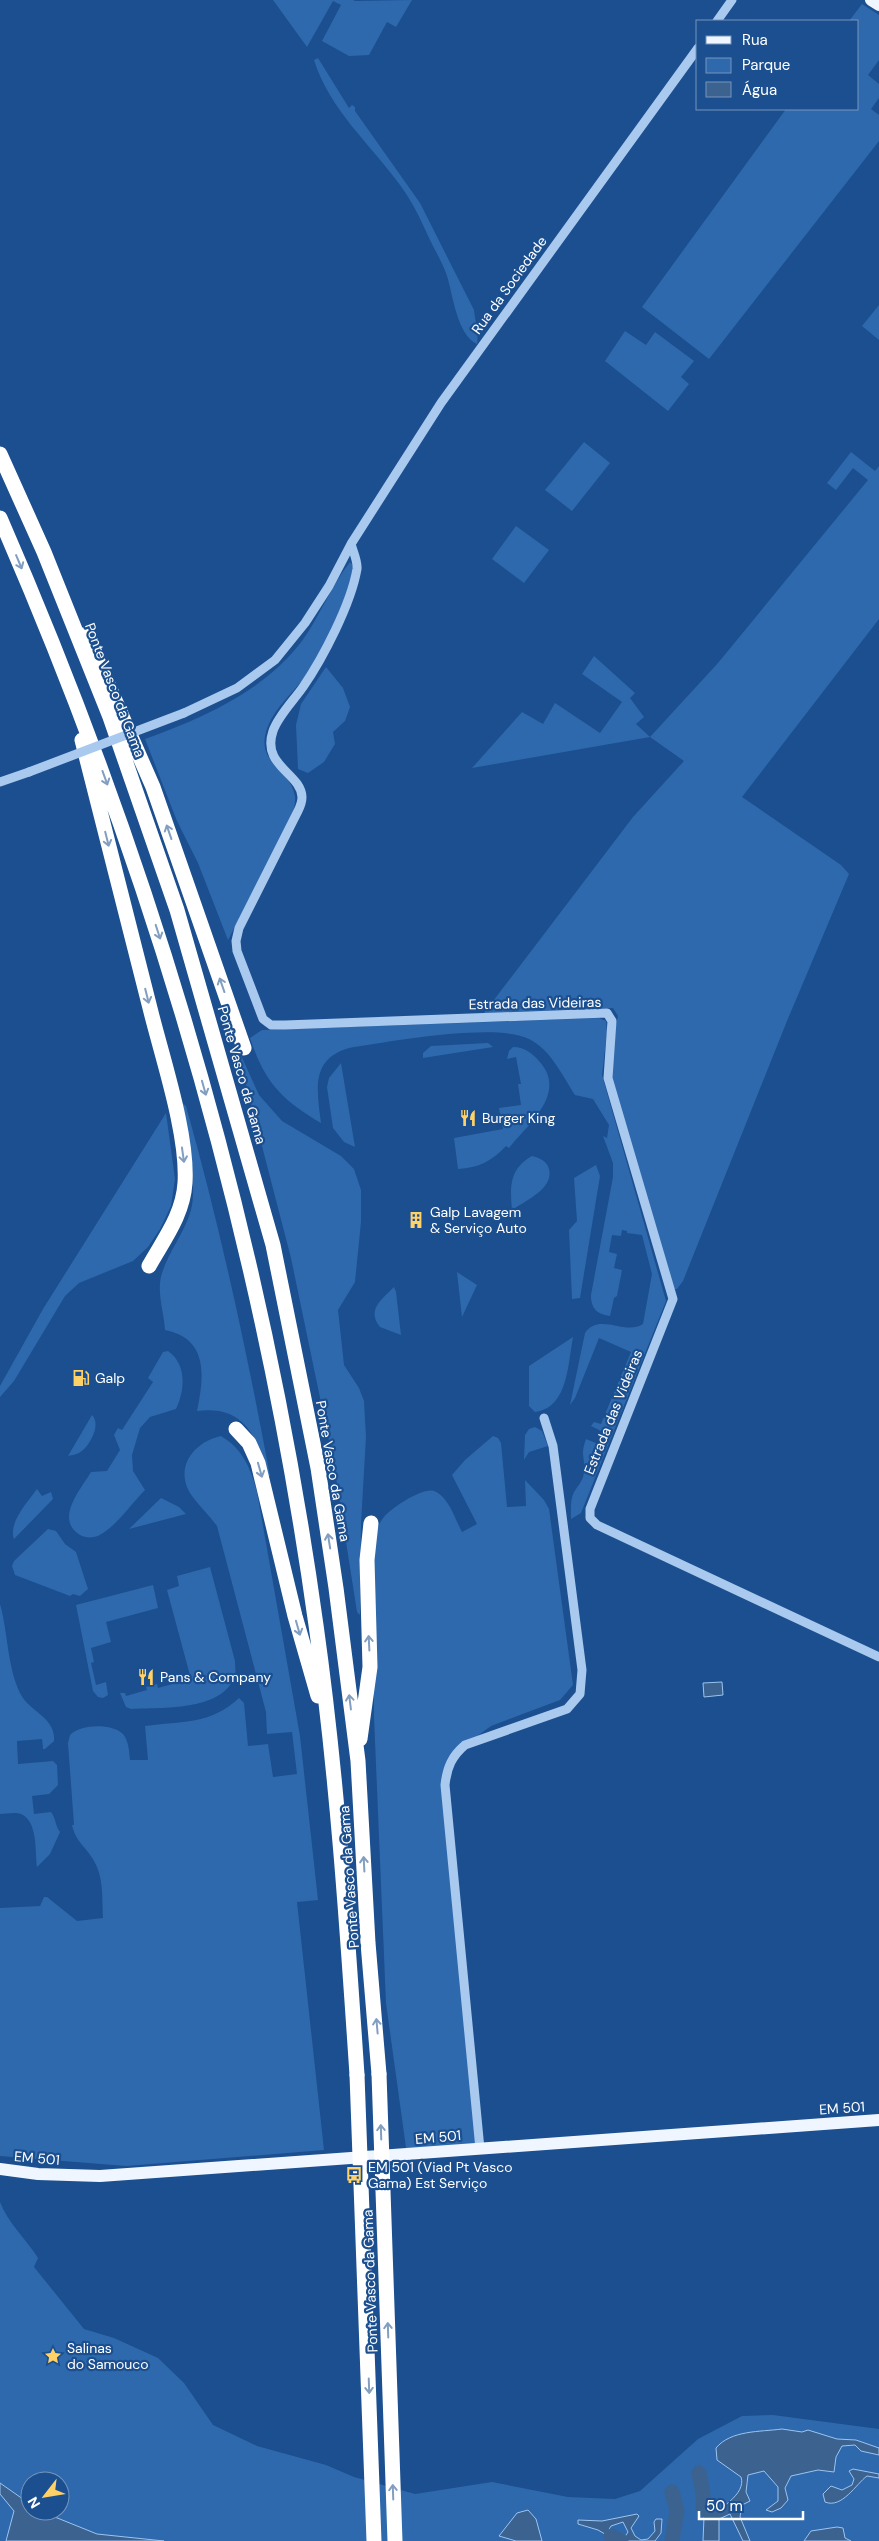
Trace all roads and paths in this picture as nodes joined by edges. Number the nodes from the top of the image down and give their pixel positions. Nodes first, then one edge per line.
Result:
1 (732, 0) edge
2 (871, 0) edge
3 (879, 4) edge
4 (717, 20) edge
5 (696, 51) edge
6 (0, 454) edge
7 (0, 518) edge
8 (350, 544) junction
9 (44, 552) junction
10 (58, 656) junction
11 (0, 782) edge
12 (244, 1048) dead end
13 (149, 1266) dead end
14 (544, 1418) dead end
15 (236, 1429) dead end
16 (370, 1523) dead end
17 (879, 1657) edge
18 (331, 1743) junction
19 (358, 1761) junction
20 (879, 2120) edge
21 (480, 2149) junction
22 (0, 2169) edge
23 (374, 2541) edge
24 (395, 2541) edge

1 - 4 street
2 - 3 main road
5 - 8 street, Rua da Sociedade
6 - 9 highway, Ponte Vasco da Gama
7 -> 10 highway, Ponte Vasco da Gama
8 - 11 street, Rua da Sociedade, bridge
8 - 17 street, Estrada das Videiras
12 -> 9 highway
19 -> 9 highway, Ponte Vasco da Gama
10 -> 13 highway
10 -> 18 highway, Ponte Vasco da Gama
14 - 21 street
15 -> 18 highway
19 -> 16 highway
18 -> 23 highway, Ponte Vasco da Gama, bridge
24 -> 19 highway, Ponte Vasco da Gama, bridge
20 - 21 main road, EM 501 / EM 501
21 - 22 main road, EM 501 / EM 501

